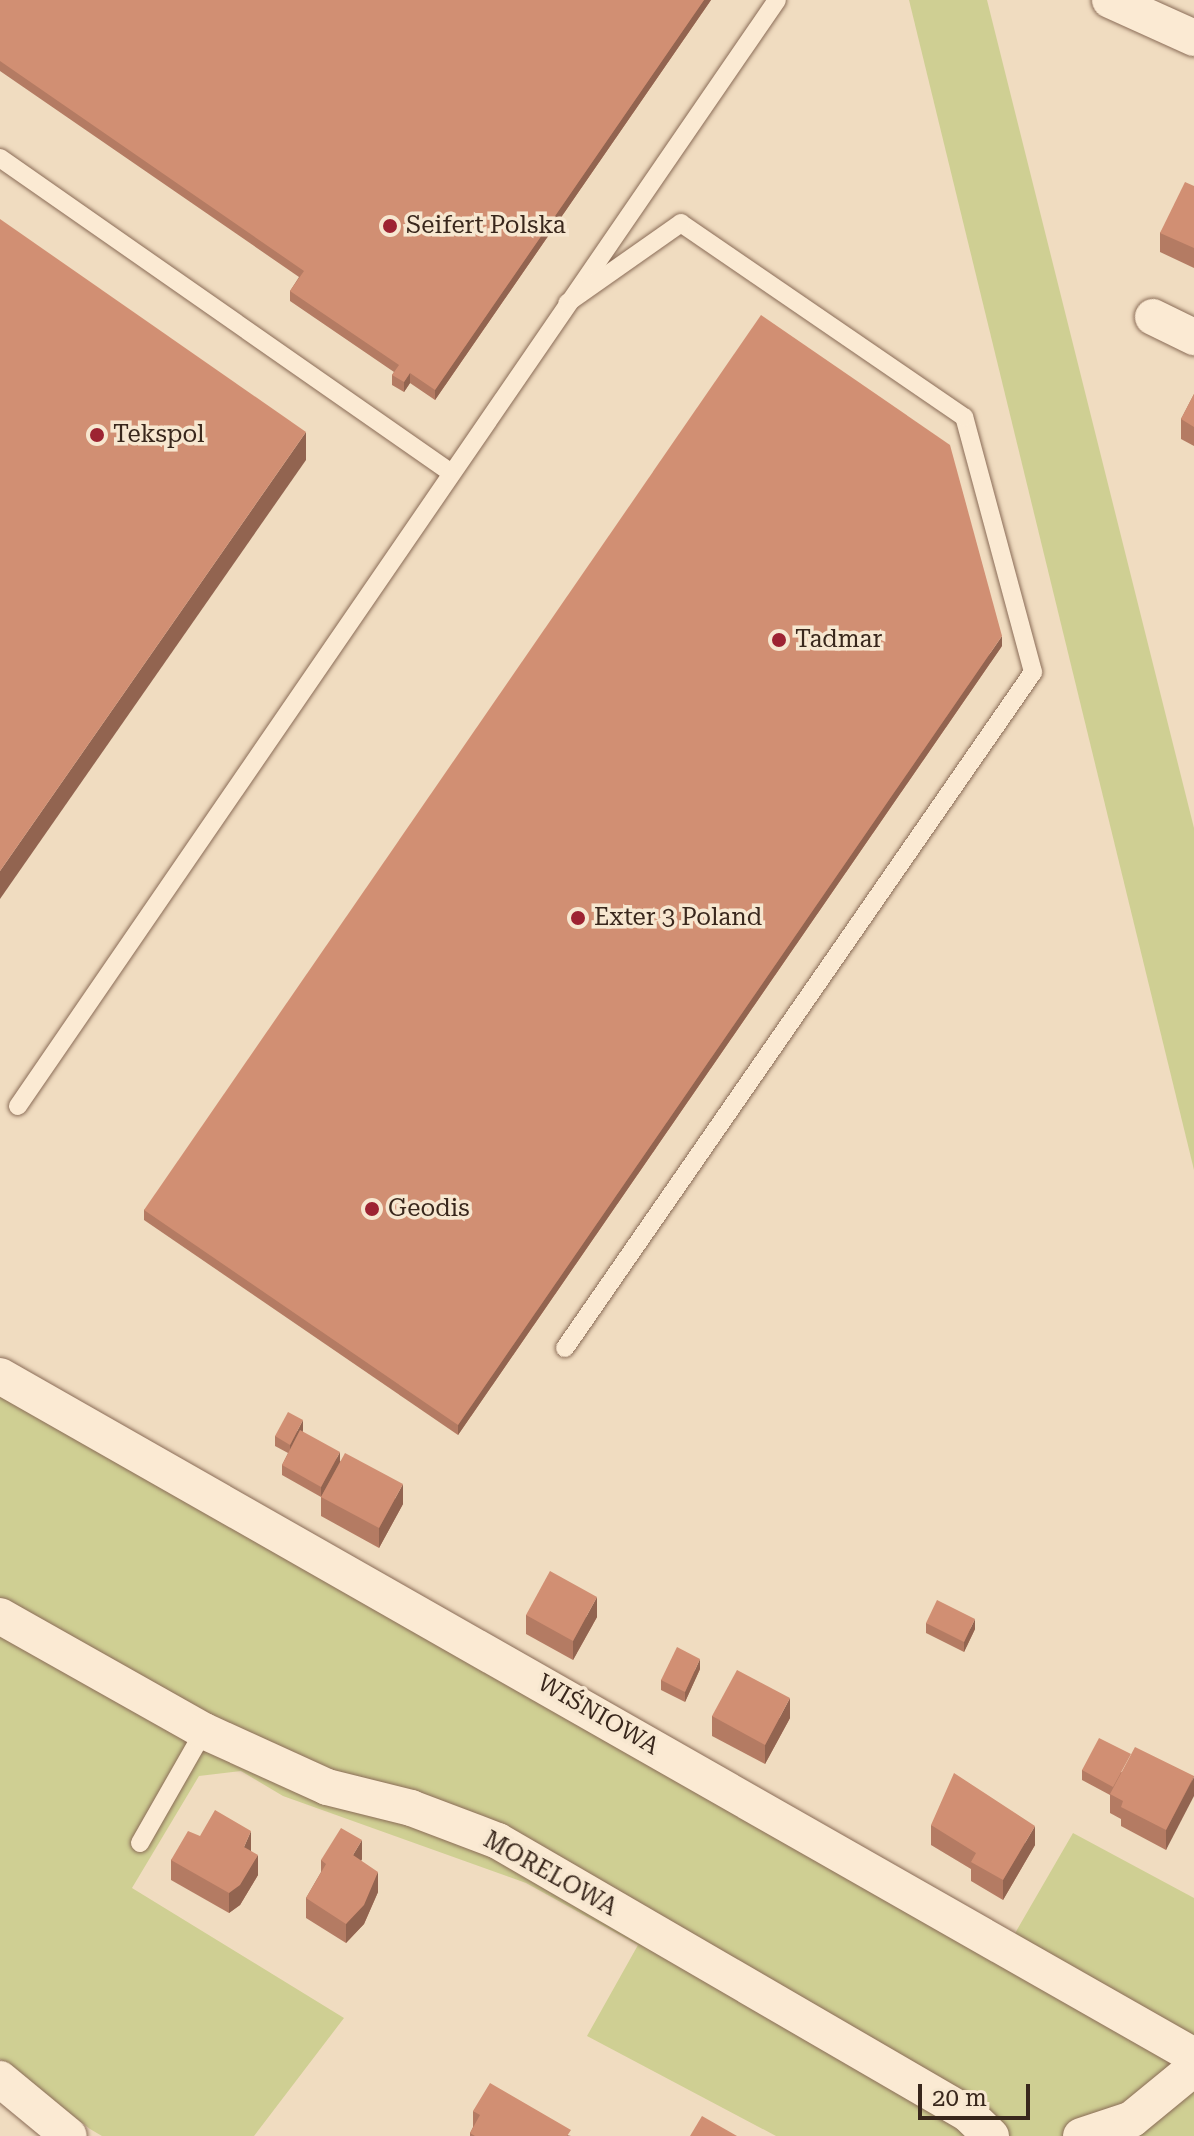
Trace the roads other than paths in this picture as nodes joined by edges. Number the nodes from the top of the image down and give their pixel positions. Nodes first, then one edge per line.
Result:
1 (777, 0) edge
2 (1110, 0) edge
3 (1194, 38) edge
4 (0, 158) edge
5 (567, 303) junction
6 (1153, 317) dead end
7 (1194, 337) edge
8 (450, 472) junction
9 (18, 1106) dead end
10 (565, 1348) dead end
11 (0, 1376) edge
12 (0, 1616) edge
13 (204, 1731) junction
14 (140, 1843) dead end
15 (1194, 2056) edge
16 (1194, 2068) edge
17 (0, 2079) edge
18 (69, 2136) edge
19 (991, 2136) edge
20 (1081, 2136) edge

1 - 5 lane
2 - 3 street
4 - 8 lane
5 - 8 lane
5 - 10 lane
6 - 7 street
8 - 9 lane
11 - 15 street, WIŚNIOWA
12 - 13 street, MORELOWA
13 - 14 lane
13 - 19 street, MORELOWA
16 - 20 street
17 - 18 street

